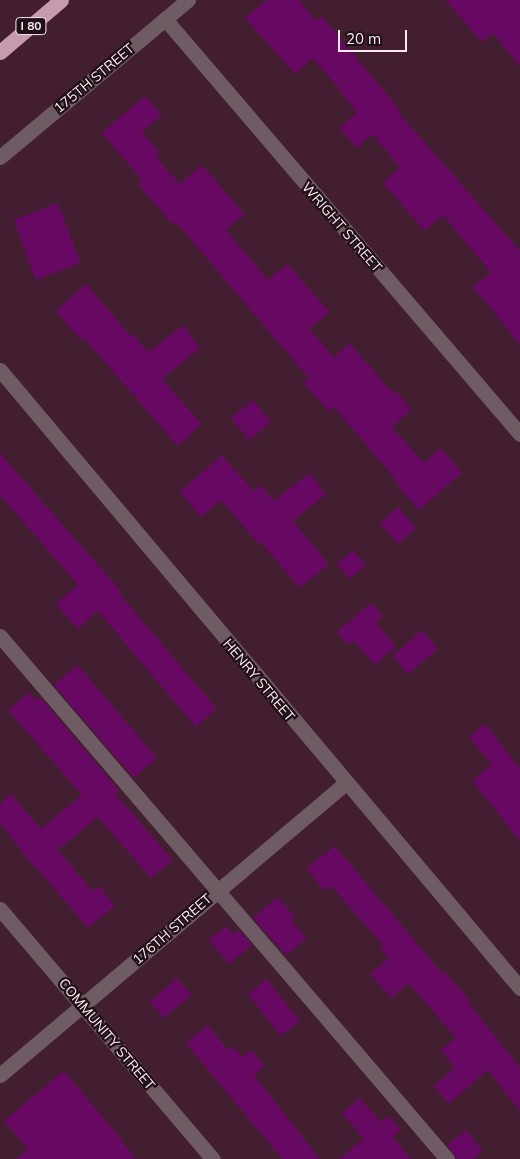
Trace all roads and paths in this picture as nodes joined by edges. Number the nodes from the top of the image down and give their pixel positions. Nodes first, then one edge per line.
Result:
1 (61, 0) edge
2 (188, 0) edge
3 (165, 19) junction
4 (0, 52) edge
5 (0, 157) edge
6 (0, 370) edge
7 (520, 434) edge
8 (0, 636) edge
9 (345, 783) junction
10 (218, 890) junction
11 (0, 909) edge
12 (520, 988) edge
13 (83, 1006) junction
14 (0, 1075) edge
15 (213, 1159) edge
16 (447, 1159) edge

1 - 4 highway, I 80
2 - 3 street, 175TH STREET
3 - 5 street, 175TH STREET
3 - 7 street, WRIGHT STREET
6 - 9 street, HENRY STREET
8 - 10 street
9 - 10 street, 176TH STREET
9 - 12 street, HENRY STREET
10 - 13 street, 176TH STREET
10 - 16 street
11 - 13 street, COMMUNITY STREET
13 - 14 street, 176TH STREET
13 - 15 street, COMMUNITY STREET

